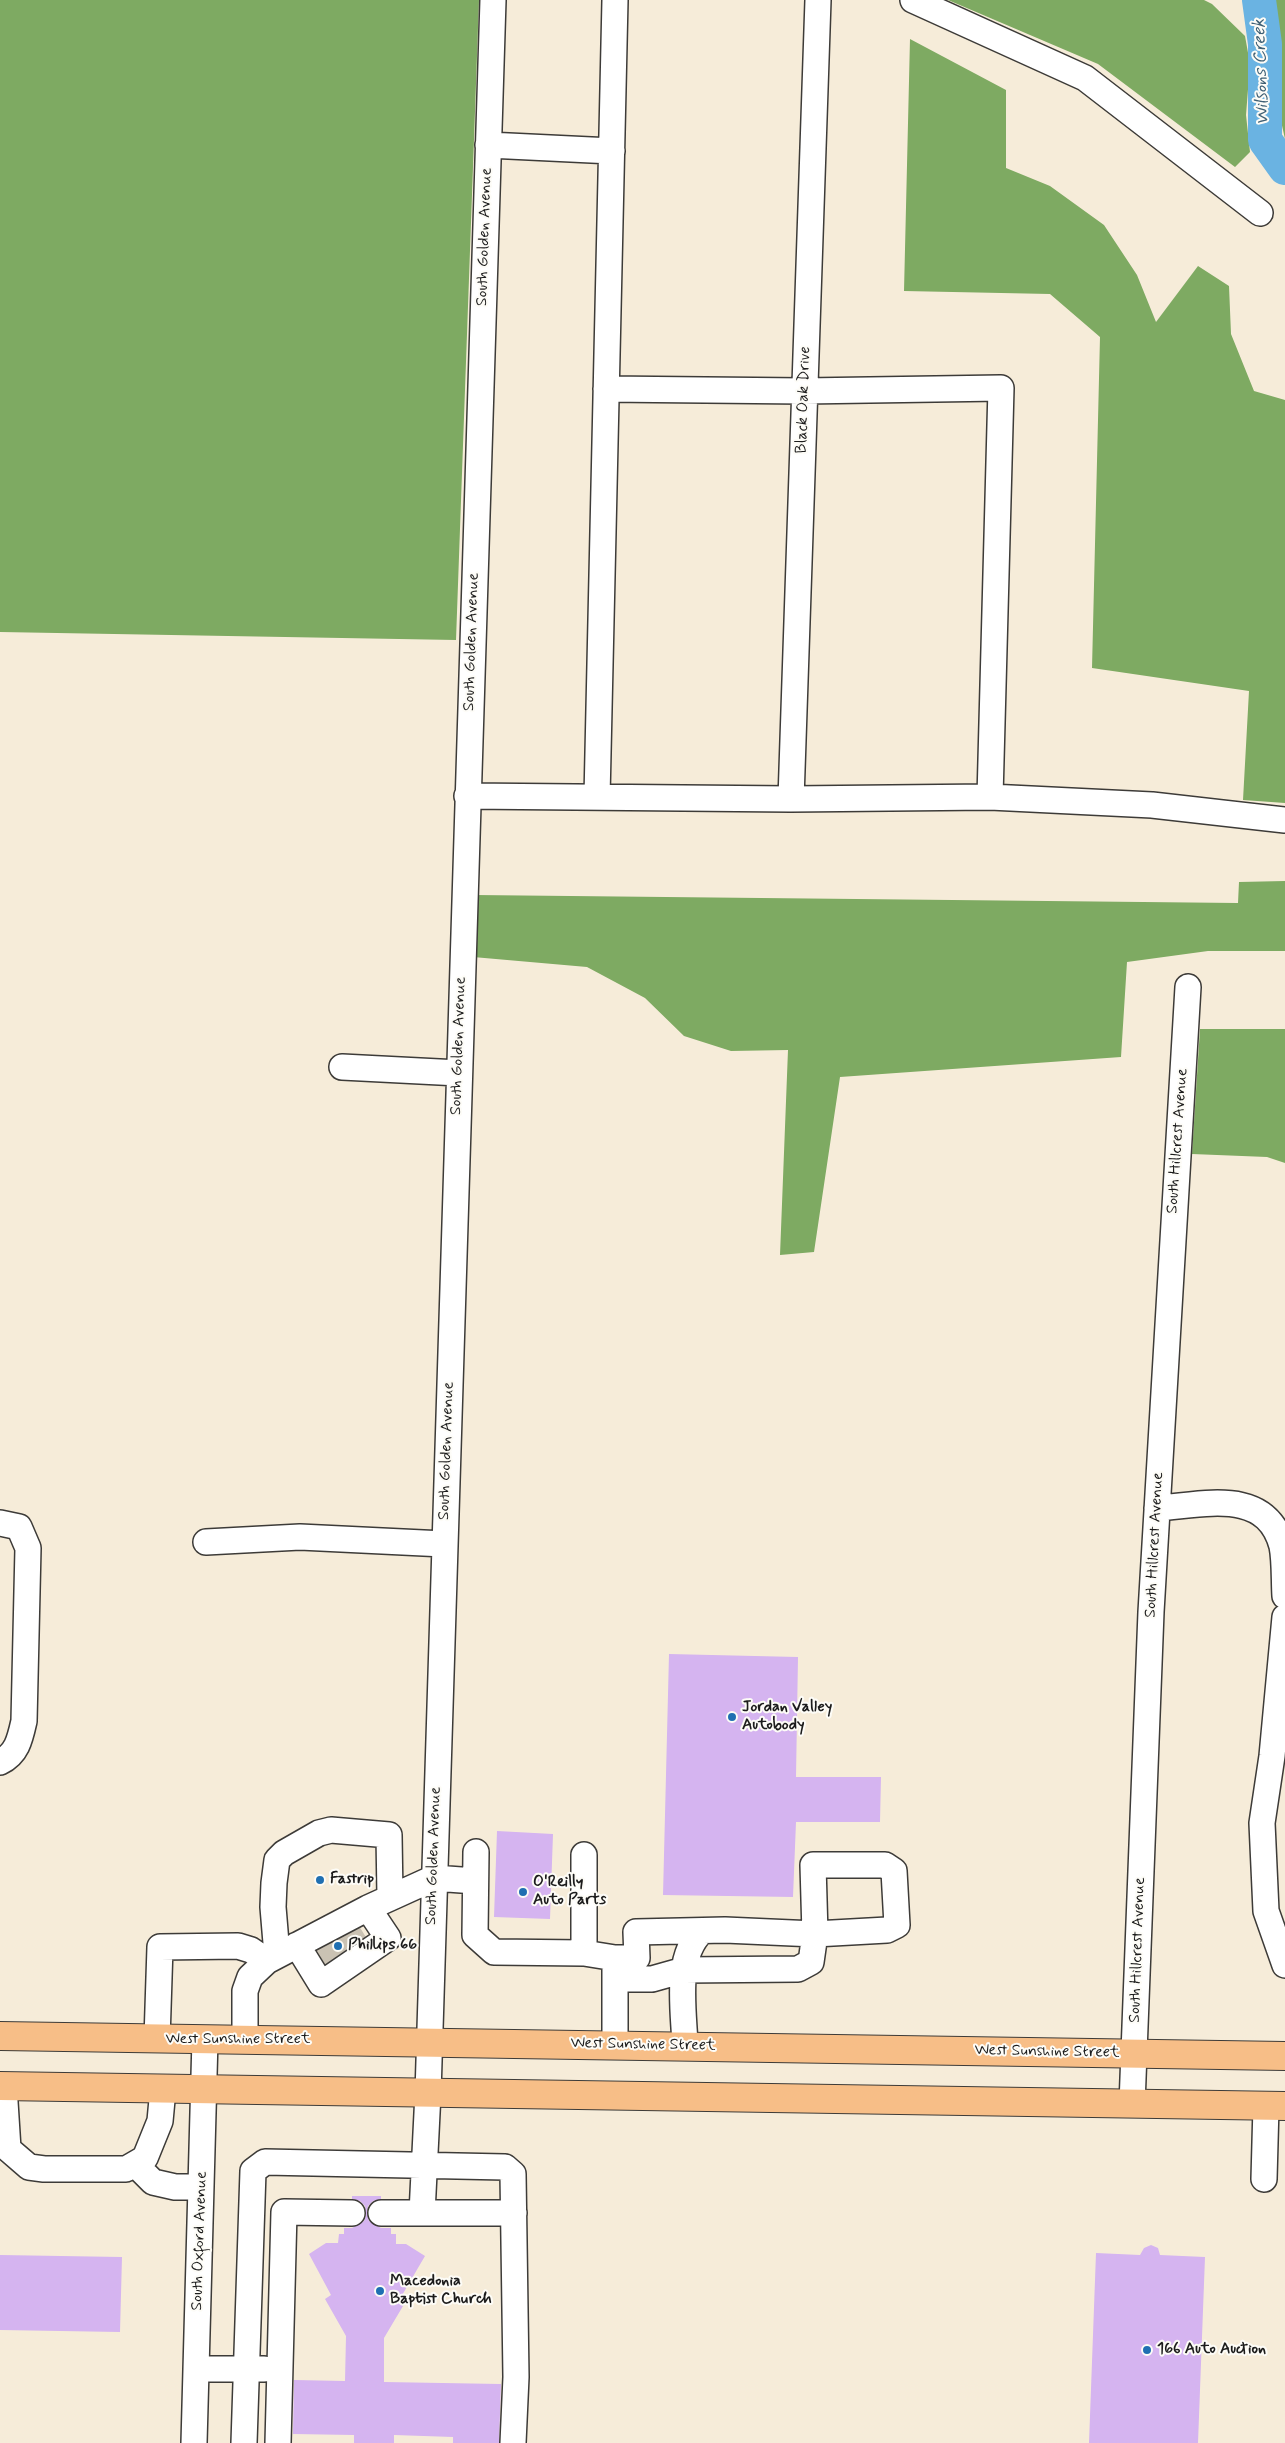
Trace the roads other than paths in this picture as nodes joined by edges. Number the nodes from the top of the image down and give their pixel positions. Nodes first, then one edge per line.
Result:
1 (493, 0) edge
2 (615, 0) edge
3 (818, 0) edge
4 (913, 0) edge
5 (488, 145) junction
6 (612, 151) junction
7 (1260, 213) dead end
8 (606, 389) junction
9 (804, 391) junction
10 (467, 796) junction
11 (597, 797) junction
12 (990, 797) junction
13 (791, 799) junction
14 (1285, 820) edge
15 (1188, 987) dead end
16 (342, 1067) dead end
17 (459, 1073) junction
18 (1157, 1508) junction
19 (0, 1523) edge
20 (206, 1542) dead end
21 (444, 1544) junction
22 (1285, 1596) edge
23 (1285, 1617) edge
24 (0, 1762) edge
25 (476, 1852) dead end
26 (584, 1856) dead end
27 (434, 1878) junction
28 (475, 1881) junction
29 (379, 1902) junction
30 (702, 1931) junction
31 (815, 1934) junction
32 (584, 1953) junction
33 (280, 1954) junction
34 (1285, 1965) edge
35 (615, 1969) junction
36 (684, 1970) junction
37 (0, 2036) edge
38 (158, 2039) junction
39 (205, 2039) junction
40 (245, 2039) junction
41 (430, 2042) junction
42 (615, 2044) junction
43 (685, 2046) junction
44 (1134, 2054) junction
45 (1285, 2056) edge
46 (2, 2086) edge
47 (164, 2089) junction
48 (204, 2089) junction
49 (428, 2093) junction
50 (1132, 2104) junction
51 (1276, 2106) edge
52 (136, 2165) junction
53 (426, 2167) junction
54 (1264, 2179) dead end
55 (201, 2187) junction
56 (352, 2213) dead end
57 (380, 2213) dead end
58 (422, 2213) junction
59 (514, 2213) junction
60 (278, 2368) junction
61 (196, 2369) junction
62 (247, 2369) junction
63 (194, 2443) edge
64 (244, 2443) edge
65 (278, 2443) edge
66 (514, 2443) edge

1 - 5 street, South Golden Avenue
2 - 6 street
3 - 9 street, Black Oak Drive
4 - 7 street
5 - 6 street
5 - 10 street, South Golden Avenue
6 - 8 street
8 - 9 street
8 - 11 street
9 - 12 street
9 - 13 street, Black Oak Drive
10 - 11 street
10 - 17 street, South Golden Avenue
11 - 13 street
12 - 13 street
12 - 14 street
15 - 18 street, South Hillcrest Avenue
16 - 17 street
17 - 21 street, South Golden Avenue
18 - 22 street
18 - 44 street, South Hillcrest Avenue
19 - 24 street
20 - 21 street
21 - 27 street, South Golden Avenue
23 - 34 street
25 - 28 street
26 - 32 street
27 - 28 street
27 - 29 street
27 - 41 street, South Golden Avenue
28 - 32 street
29 - 33 street
29 - 33 street
29 - 33 street
30 - 31 street
30 - 35 street
30 - 36 street
31 - 31 street
31 - 36 street
32 - 35 street
33 - 38 street
33 - 40 street
35 - 36 street
35 - 42 street
36 - 43 street
37 - 38 main road, West Sunshine Street
38 - 39 main road, West Sunshine Street
39 - 40 main road, West Sunshine Street
39 - 48 street, South Oxford Avenue
40 - 41 main road, West Sunshine Street
41 - 42 main road, West Sunshine Street
41 - 49 street, South Golden Avenue
42 - 43 main road, West Sunshine Street
43 - 44 main road, West Sunshine Street
44 - 45 main road, West Sunshine Street
44 - 50 street, South Hillcrest Avenue
46 - 47 main road
46 - 52 street
47 - 48 main road
47 - 52 street
48 - 49 main road
48 - 55 street, South Oxford Avenue
49 - 50 main road
49 - 53 street, South Golden Avenue
50 - 51 main road
51 - 54 street
52 - 55 street
53 - 58 street, South Golden Avenue
53 - 59 street
53 - 62 street
55 - 61 street, South Oxford Avenue
56 - 60 street
57 - 58 street
58 - 59 street
59 - 66 street
60 - 62 street
60 - 65 street
61 - 62 street
61 - 63 street, South Oxford Avenue
62 - 64 street

